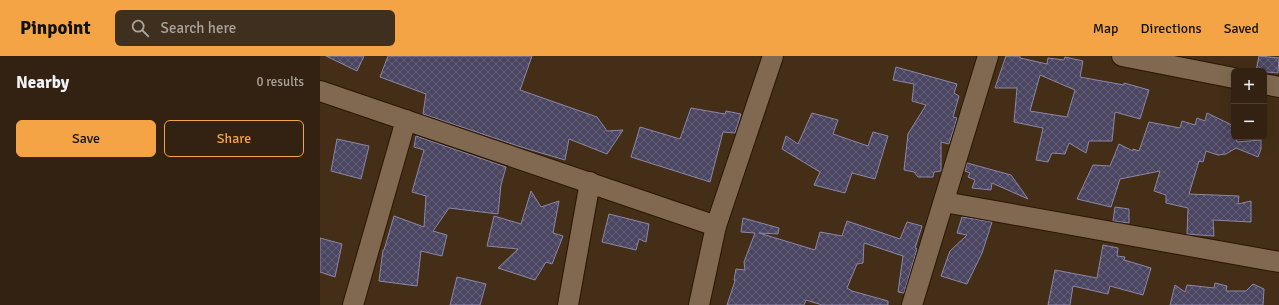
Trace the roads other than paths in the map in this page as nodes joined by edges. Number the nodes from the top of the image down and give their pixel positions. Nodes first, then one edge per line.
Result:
1 (773, 56) edge
2 (988, 56) edge
3 (1122, 56) edge
4 (1231, 77) edge
5 (1267, 85) edge
6 (1279, 87) edge
7 (320, 91) edge
8 (406, 120) junction
9 (590, 182) junction
10 (944, 202) junction
11 (716, 226) junction
12 (1279, 262) edge
13 (353, 305) edge
14 (568, 305) edge
15 (698, 305) edge
16 (912, 305) edge

1 - 11 street
2 - 10 street
3 - 4 street
5 - 6 street
7 - 8 street
8 - 9 street
8 - 13 street
9 - 11 street
9 - 14 street
10 - 12 street
10 - 16 street
11 - 15 street

